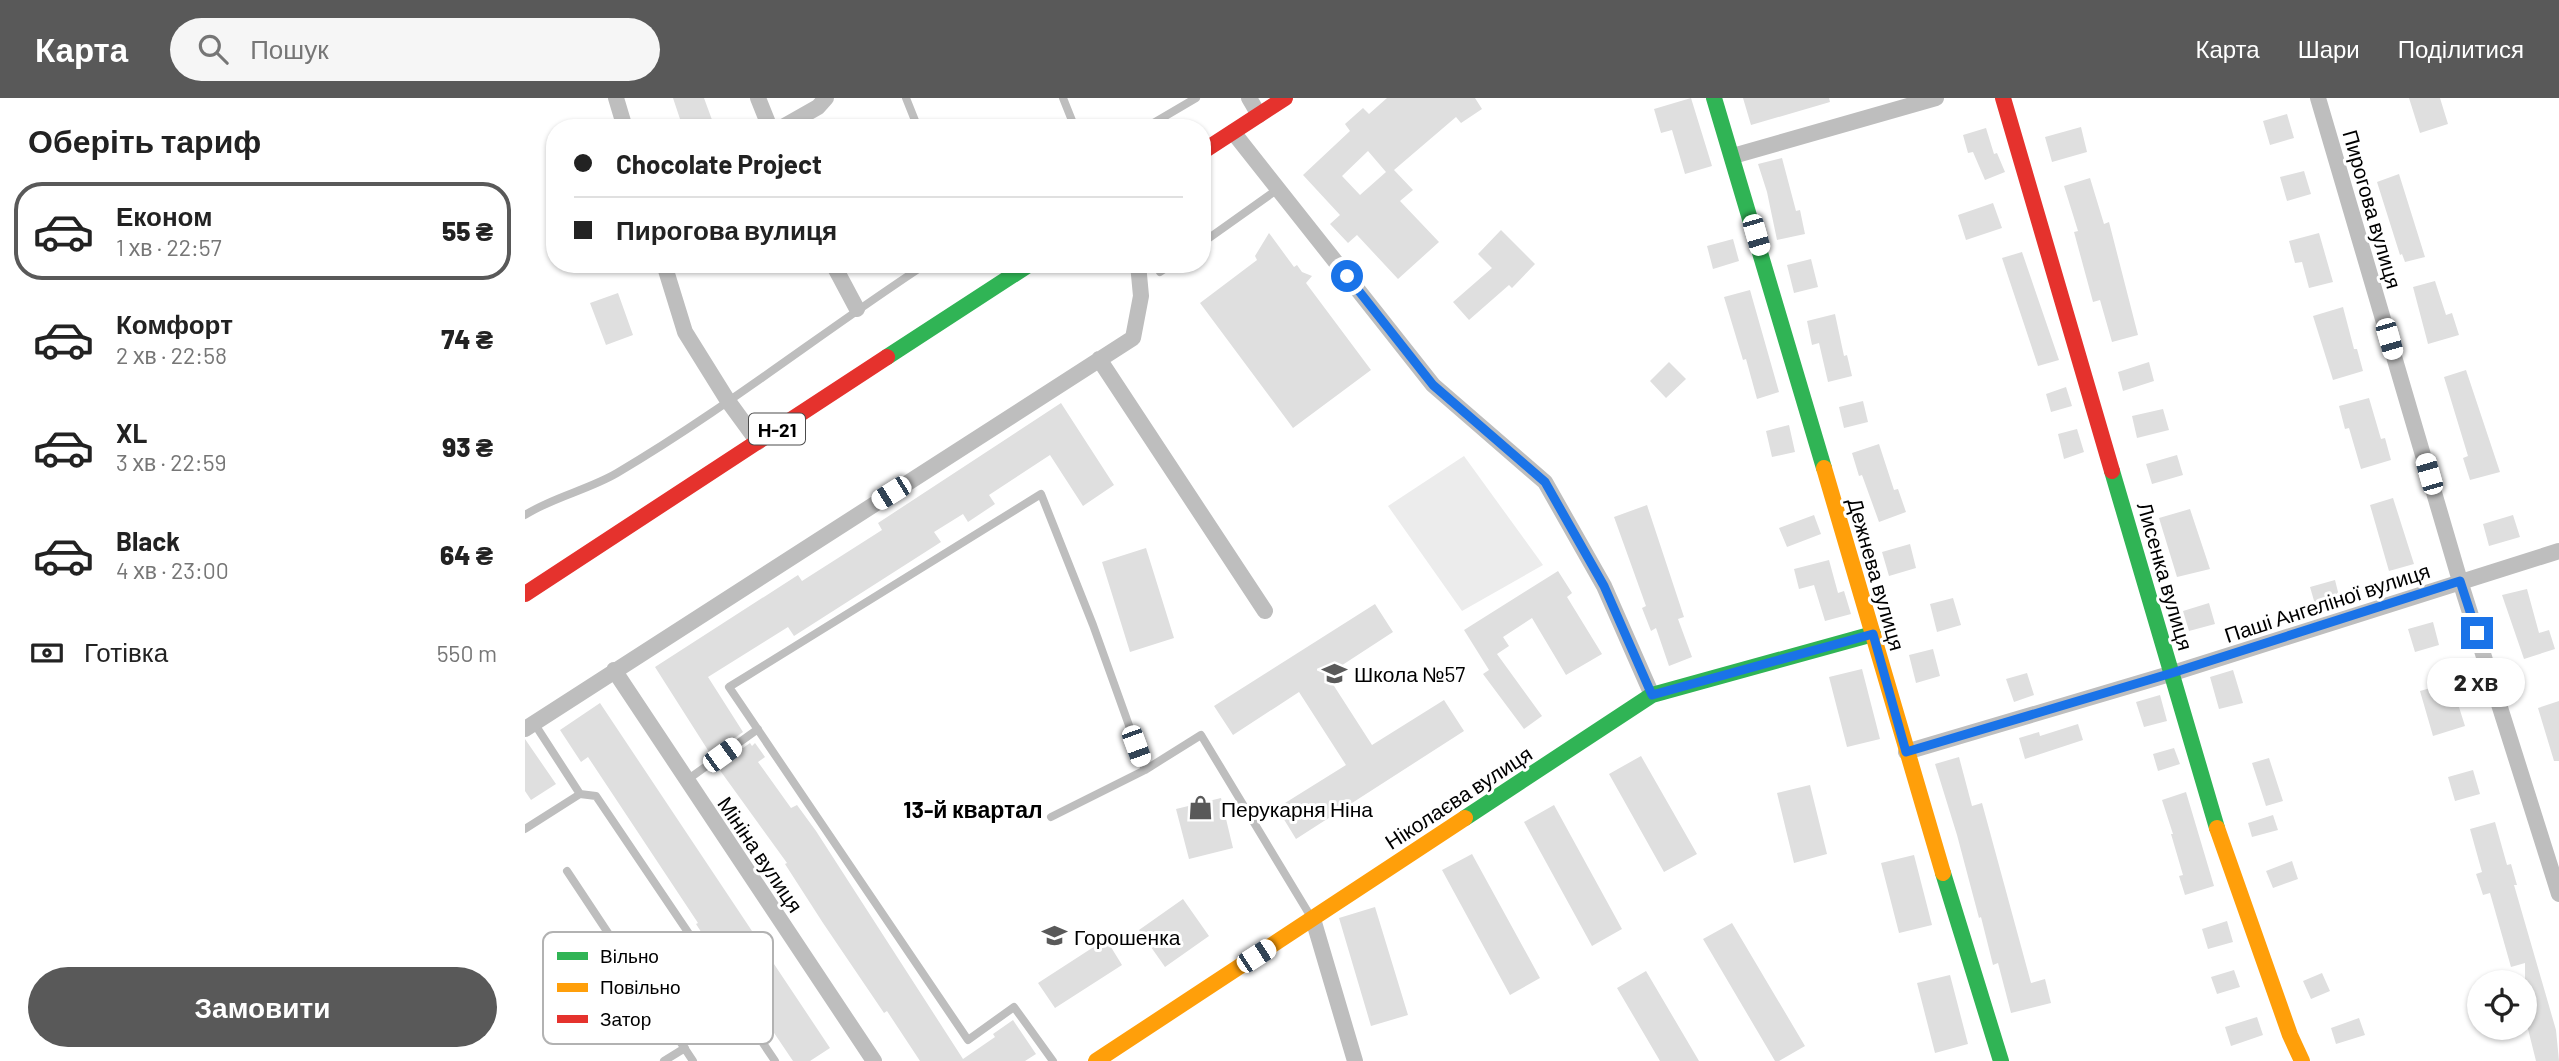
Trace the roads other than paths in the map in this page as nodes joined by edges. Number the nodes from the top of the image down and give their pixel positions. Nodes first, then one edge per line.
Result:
1 (616, 98) edge
2 (758, 98) edge
3 (826, 98) edge
4 (906, 98) edge
5 (1063, 98) edge
6 (1196, 98) edge
7 (1249, 98) edge
8 (1285, 98) edge
9 (1714, 98) edge
10 (1936, 98) edge
11 (2003, 98) edge
12 (2318, 98) edge
13 (1259, 115) junction
14 (622, 119) edge
15 (766, 119) edge
16 (797, 119) edge
17 (914, 119) edge
18 (1071, 119) edge
19 (1160, 119) edge
20 (1233, 132) junction
21 (1211, 146) edge
22 (1733, 156) junction
23 (1278, 189) junction
24 (1211, 237) edge
25 (667, 273) edge
26 (838, 273) edge
27 (912, 273) edge
28 (1016, 273) edge
29 (1139, 273) edge
30 (857, 309) junction
31 (1099, 359) junction
32 (728, 401) junction
33 (758, 442) junction
34 (526, 511) edge
35 (2559, 551) edge
36 (2460, 581) junction
37 (525, 594) edge
38 (1265, 611) dead end
39 (1873, 634) junction
40 (614, 670) junction
41 (2172, 673) junction
42 (1652, 695) junction
43 (530, 726) edge
44 (758, 729) junction
45 (1906, 752) junction
46 (1145, 770) junction
47 (687, 780) junction
48 (580, 794) junction
49 (1051, 817) dead end
50 (525, 829) edge
51 (567, 871) dead end
52 (2559, 894) edge
53 (1313, 919) junction
54 (608, 932) edge
55 (688, 932) edge
56 (682, 1044) edge
57 (764, 1044) edge
58 (685, 1048) junction
59 (664, 1061) edge
60 (693, 1061) edge
61 (775, 1061) edge
62 (874, 1061) edge
63 (1053, 1061) edge
64 (1096, 1061) edge
65 (1355, 1061) edge
66 (2001, 1061) edge
67 (2302, 1061) edge

1 - 14 street
2 - 15 street
3 - 16 street
4 - 17 lane
5 - 18 lane
6 - 19 lane
7 - 13 street
8 - 13 street
9 - 22 street, Дежнева вулиця
10 - 22 street
11 - 41 street, Лисенка вулиця
12 - 36 street, Пирогова вулиця
13 - 20 street
20 - 21 street
20 - 23 street
22 - 39 street, Дежнева вулиця
23 - 24 lane
23 - 42 street
25 - 32 street
26 - 30 street
27 - 30 lane
28 - 33 street, Н-21
29 - 31 street
30 - 32 lane
31 - 38 street
31 - 40 street
32 - 33 street
32 - 34 lane
33 - 37 street, Н-21
35 - 36 street, Паші Ангеліної вулиця
36 - 41 street, Паші Ангеліної вулиця
36 - 52 street, Пирогова вулиця
39 - 42 street, Ніколаєва вулиця
39 - 45 street, Дежнева вулиця
40 - 43 street
40 - 47 street, Мініна вулиця
41 - 45 street, Паші Ангеліної вулиця
41 - 67 street, Лисенка вулиця
42 - 53 street, Ніколаєва вулиця
43 - 48 lane
44 - 46 lane
44 - 47 lane
44 - 63 lane
45 - 66 street, Дежнева вулиця
46 - 49 lane
46 - 53 lane
47 - 62 street, Мініна вулиця
48 - 50 lane
48 - 55 lane
51 - 54 lane
53 - 64 street, Ніколаєва вулиця
53 - 65 street
56 - 58 lane
57 - 61 lane
58 - 59 lane
58 - 60 lane

